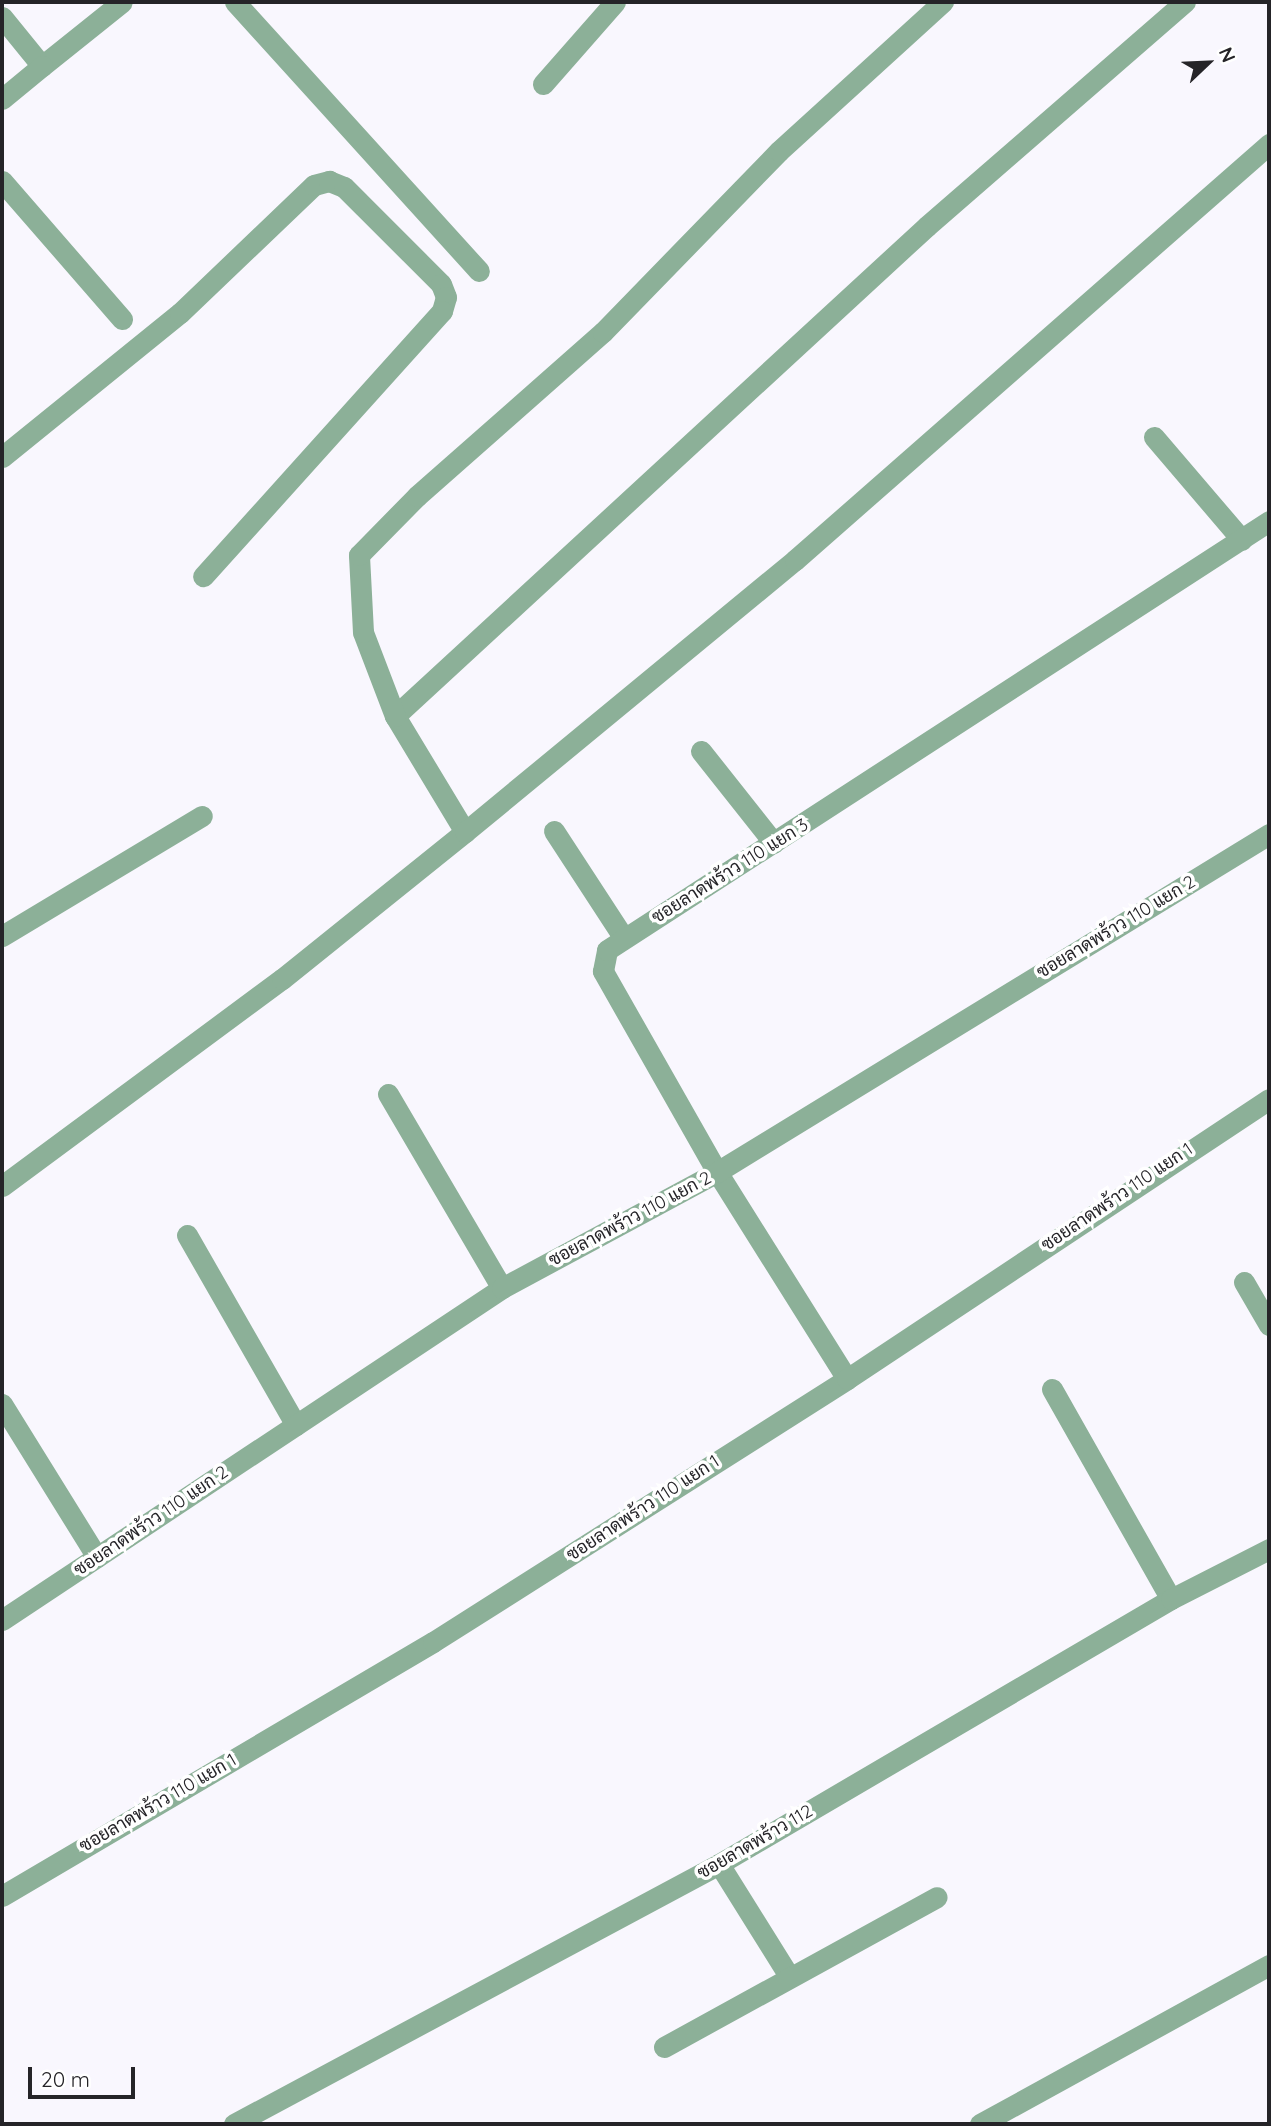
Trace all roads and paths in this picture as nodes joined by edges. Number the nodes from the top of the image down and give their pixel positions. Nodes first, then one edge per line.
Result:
1 (122, 2) edge
2 (235, 2) edge
3 (615, 2) edge
4 (943, 2) edge
5 (1185, 2) edge
6 (2, 17) edge
7 (42, 66) junction
8 (543, 84) dead end
9 (2, 99) edge
10 (1269, 144) edge
11 (2, 180) edge
12 (479, 271) dead end
13 (122, 319) dead end
14 (1154, 436) dead end
15 (2, 457) edge
16 (1269, 521) edge
17 (1242, 540) junction
18 (203, 576) dead end
19 (395, 716) junction
20 (701, 751) dead end
21 (202, 816) dead end
22 (554, 831) dead end
23 (465, 832) junction
24 (1269, 834) edge
25 (774, 843) junction
26 (2, 936) edge
27 (623, 937) junction
28 (388, 1094) dead end
29 (1269, 1099) edge
30 (717, 1172) junction
31 (2, 1186) edge
32 (187, 1235) dead end
33 (1244, 1282) dead end
34 (502, 1288) junction
35 (1269, 1325) edge
36 (846, 1378) junction
37 (1052, 1389) dead end
38 (2, 1404) edge
39 (296, 1425) junction
40 (1269, 1549) edge
41 (97, 1557) junction
42 (1171, 1599) junction
43 (2, 1620) edge
44 (719, 1864) junction
45 (4, 1888) edge
46 (937, 1897) dead end
47 (1269, 1965) edge
48 (789, 1976) junction
49 (664, 2047) dead end
50 (234, 2124) edge
51 (980, 2124) edge

1 - 7 street
2 - 12 street
3 - 8 street
4 - 19 street
5 - 19 street
6 - 7 street
7 - 9 street
10 - 23 street
11 - 13 street
14 - 17 street
15 - 18 street
16 - 17 street, ซอยลาดพร้าว 110 แยก 3
17 - 25 street, ซอยลาดพร้าว 110 แยก 3
19 - 23 street
20 - 25 street
21 - 26 street
22 - 27 street
23 - 31 street
24 - 30 street, ซอยลาดพร้าว 110 แยก 2
25 - 27 street, ซอยลาดพร้าว 110 แยก 3
27 - 30 street, ซอยลาดพร้าว 110 แยก 3
28 - 34 street
29 - 36 street, ซอยลาดพร้าว 110 แยก 1
30 - 34 street, ซอยลาดพร้าว 110 แยก 2
30 - 36 street, ซอยลาดพร้าว 110 แยก 3
32 - 39 street
33 - 35 street
34 - 39 street, ซอยลาดพร้าว 110 แยก 2
36 - 45 street, ซอยลาดพร้าว 110 แยก 1
37 - 42 street
38 - 41 street
39 - 41 street, ซอยลาดพร้าว 110 แยก 2
40 - 42 street, ซอยลาดพร้าว 112
41 - 43 street, ซอยลาดพร้าว 110 แยก 2
42 - 44 street, ซอยลาดพร้าว 112
44 - 48 street
44 - 50 street, ซอยลาดพร้าว 112
46 - 48 street
47 - 51 street
48 - 49 street

